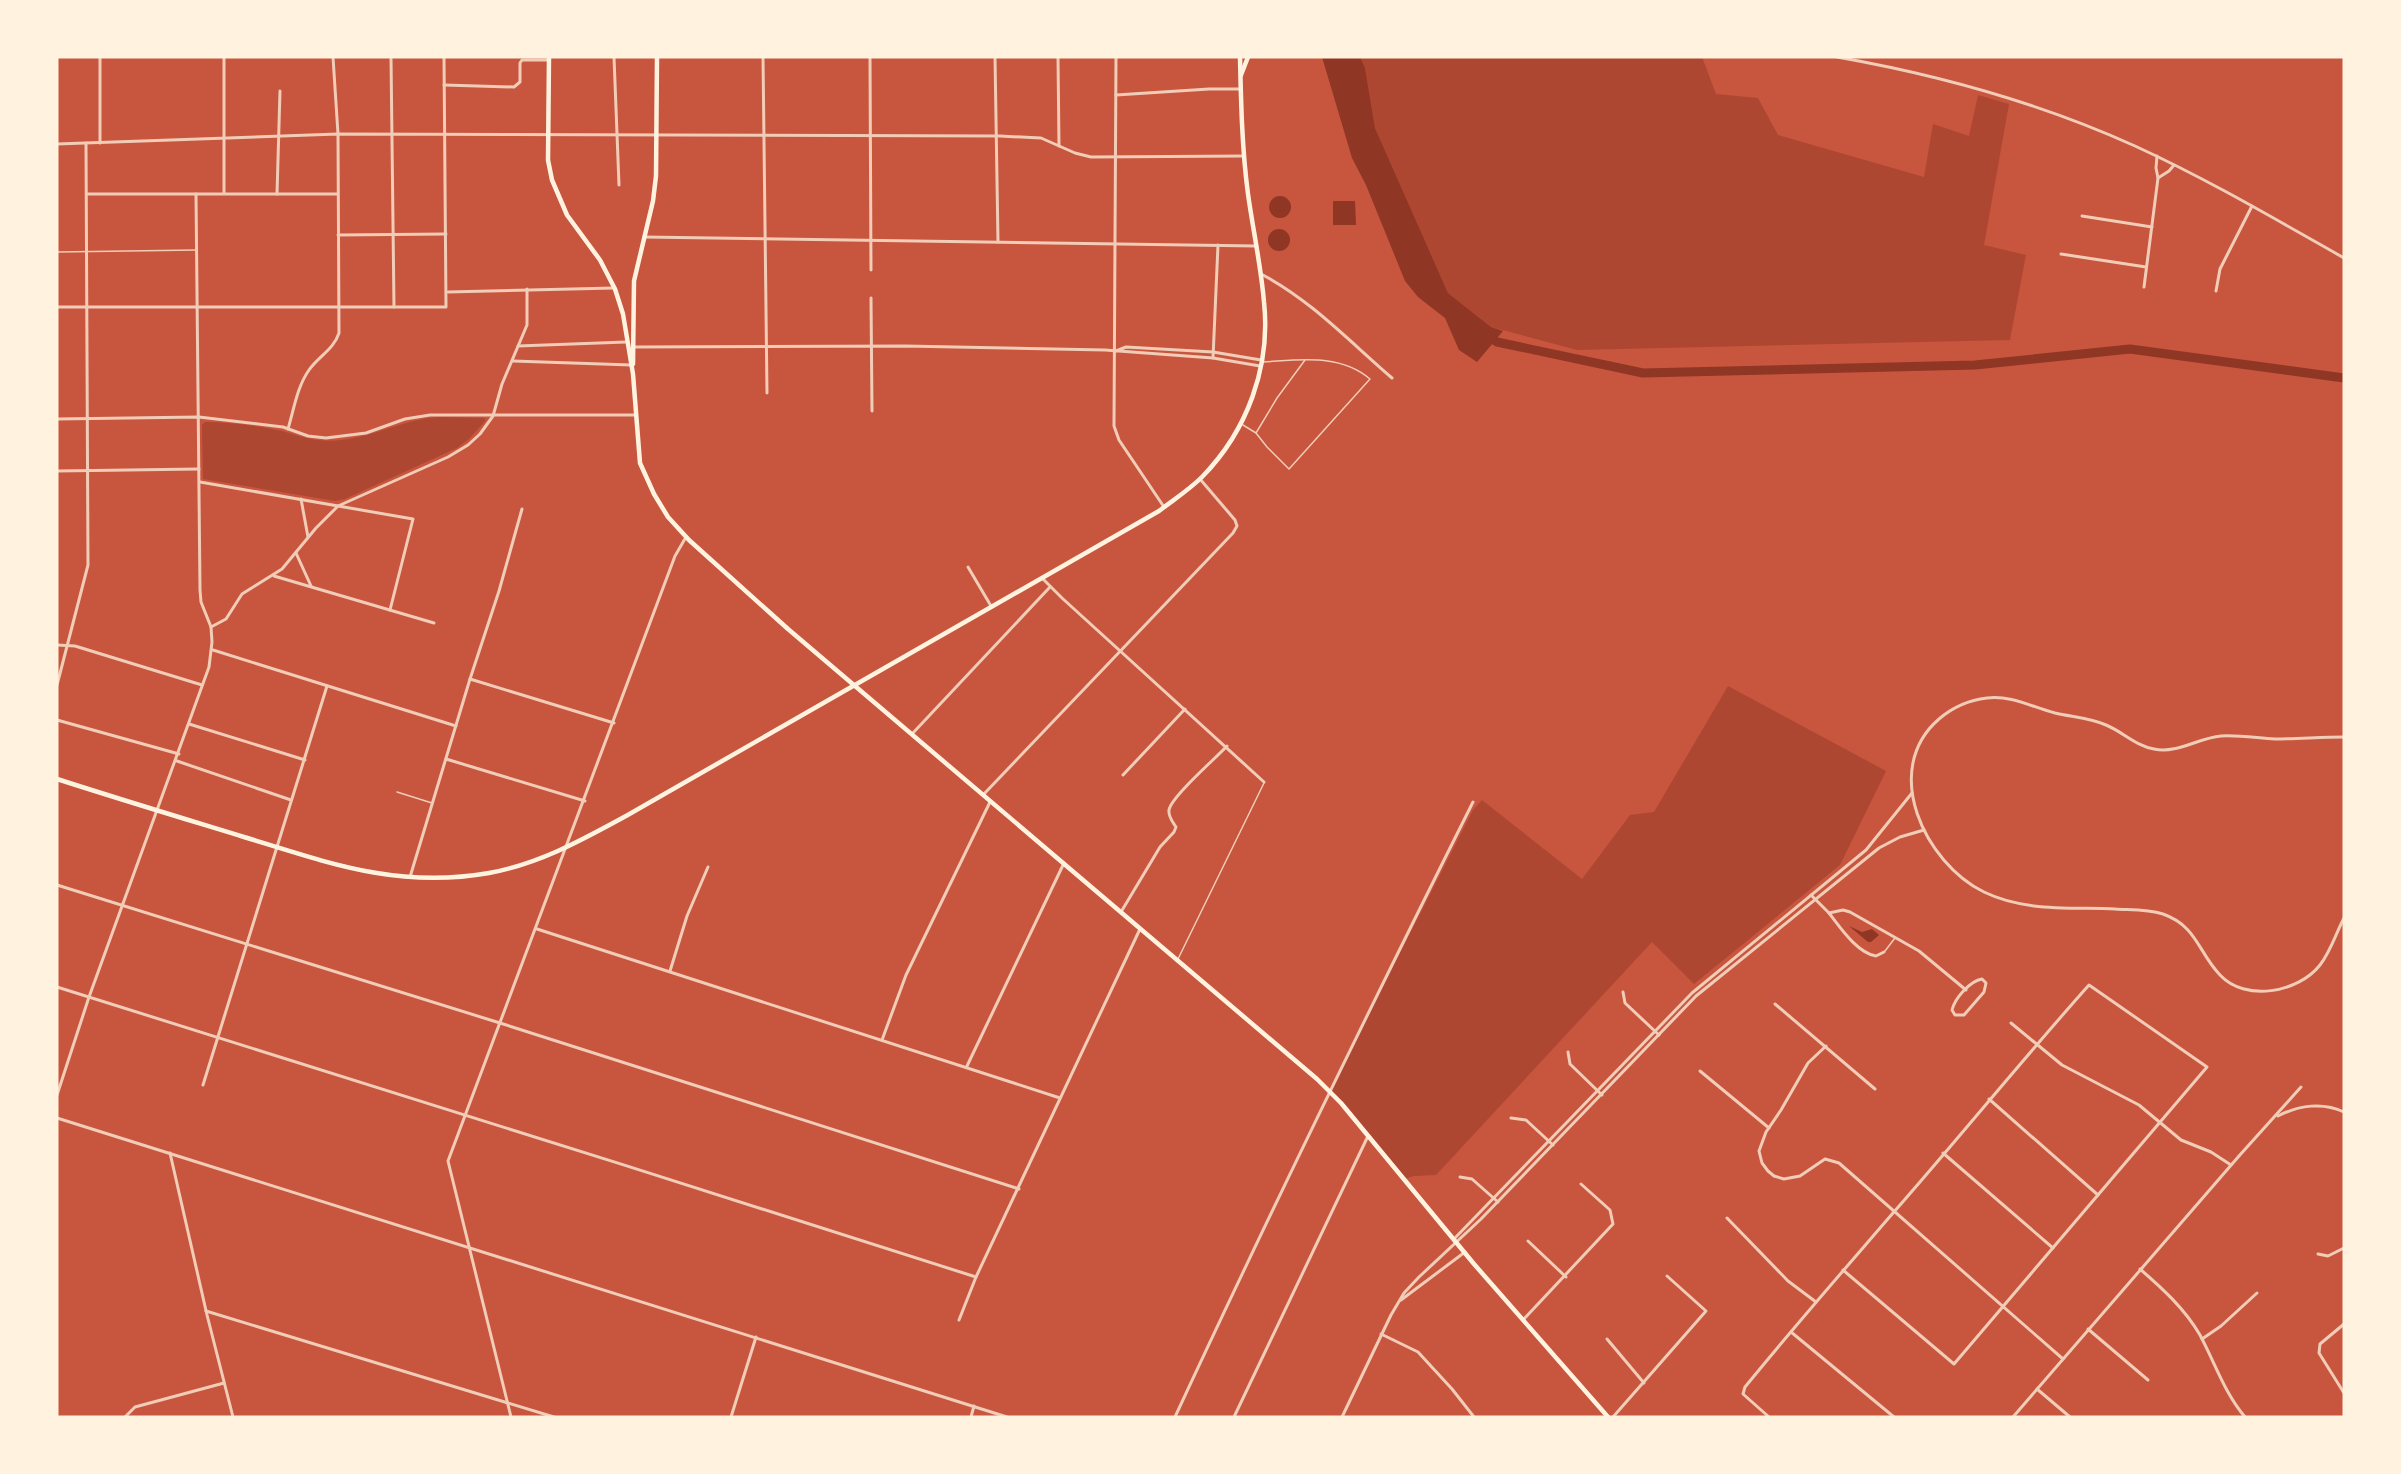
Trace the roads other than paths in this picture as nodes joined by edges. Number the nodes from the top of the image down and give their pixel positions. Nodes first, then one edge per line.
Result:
1 (100, 57) edge
2 (224, 57) edge
3 (333, 57) edge
4 (391, 57) edge
5 (444, 57) edge
6 (614, 57) edge
7 (657, 57) edge
8 (763, 57) edge
9 (870, 57) edge
10 (995, 57) edge
11 (1058, 57) edge
12 (1116, 57) edge
13 (1240, 57) edge
14 (1248, 57) edge
15 (1838, 57) edge
16 (549, 58) edge
17 (1240, 77) junction
18 (444, 85) junction
19 (1241, 89) junction
20 (280, 92) dead end
21 (1116, 95) junction
22 (338, 134) junction
23 (392, 134) junction
24 (445, 134) junction
25 (549, 134) junction
26 (279, 135) junction
27 (616, 135) junction
28 (658, 135) junction
29 (764, 135) junction
30 (870, 136) junction
31 (996, 136) junction
32 (224, 138) junction
33 (100, 142) junction
34 (86, 143) junction
35 (57, 144) edge
36 (1059, 146) junction
37 (1244, 156) junction
38 (2157, 156) junction
39 (1115, 157) junction
40 (2174, 165) junction
41 (2158, 178) junction
42 (619, 185) dead end
43 (87, 194) junction
44 (196, 194) junction
45 (224, 194) junction
46 (277, 194) junction
47 (338, 194) junction
48 (2252, 206) junction
49 (2082, 216) dead end
50 (2152, 227) junction
51 (446, 234) junction
52 (338, 235) junction
53 (393, 235) junction
54 (644, 237) junction
55 (764, 238) junction
56 (871, 241) junction
57 (998, 242) junction
58 (1115, 244) junction
59 (1218, 245) junction
60 (1256, 246) junction
61 (197, 250) junction
62 (87, 251) junction
63 (57, 252) edge
64 (2061, 254) dead end
65 (2344, 258) edge
66 (2146, 267) junction
67 (871, 270) dead end
68 (1261, 274) junction
69 (2144, 287) dead end
70 (615, 288) junction
71 (527, 289) junction
72 (2216, 291) dead end
73 (448, 292) junction
74 (871, 298) dead end
75 (198, 306) junction
76 (57, 307) edge
77 (339, 307) junction
78 (87, 308) junction
79 (394, 308) junction
80 (626, 342) junction
81 (518, 346) junction
82 (633, 346) junction
83 (766, 346) junction
84 (872, 346) junction
85 (1114, 351) junction
86 (1213, 351) junction
87 (1213, 358) junction
88 (1305, 359) junction
89 (512, 361) junction
90 (1262, 363) junction
91 (631, 365) junction
92 (633, 374) junction
93 (1392, 378) dead end
94 (766, 393) dead end
95 (872, 411) dead end
96 (636, 415) junction
97 (493, 416) junction
98 (199, 417) junction
99 (57, 419) edge
100 (87, 419) junction
101 (1241, 424) junction
102 (288, 429) junction
103 (1256, 433) junction
104 (199, 469) junction
105 (57, 471) edge
106 (87, 471) junction
107 (1200, 479) junction
108 (200, 482) junction
109 (301, 500) junction
110 (338, 506) junction
111 (1164, 507) junction
112 (522, 509) dead end
113 (308, 537) junction
114 (686, 537) junction
115 (296, 553) junction
116 (968, 567) dead end
117 (274, 576) junction
118 (1042, 578) junction
119 (311, 586) junction
120 (1050, 587) junction
121 (991, 606) junction
122 (390, 610) junction
123 (434, 623) dead end
124 (211, 627) junction
125 (57, 645) edge
126 (68, 646) junction
127 (213, 650) junction
128 (1122, 651) junction
129 (470, 679) junction
130 (853, 684) junction
131 (57, 685) edge
132 (202, 686) junction
133 (327, 686) junction
134 (1185, 709) junction
135 (57, 720) edge
136 (614, 723) junction
137 (189, 724) junction
138 (456, 726) junction
139 (912, 735) junction
140 (2344, 738) edge
141 (1227, 746) junction
142 (179, 754) junction
143 (446, 759) junction
144 (305, 760) junction
145 (177, 761) junction
146 (1123, 775) dead end
147 (57, 779) edge
148 (1264, 782) joint
149 (396, 792) dead end
150 (1912, 793) junction
151 (983, 795) junction
152 (291, 800) junction
153 (585, 801) junction
154 (990, 801) junction
155 (1473, 801) dead end
156 (433, 804) junction
157 (159, 811) junction
158 (1924, 830) junction
159 (276, 847) junction
160 (567, 848) junction
161 (1064, 864) junction
162 (708, 867) dead end
163 (410, 878) junction
164 (57, 885) edge
165 (1811, 895) junction
166 (1816, 900) junction
167 (123, 906) junction
168 (1121, 912) junction
169 (1828, 913) junction
170 (2344, 918) edge
171 (537, 928) junction
172 (1140, 928) junction
173 (1896, 938) junction
174 (247, 943) junction
175 (1884, 952) joint
176 (1177, 960) junction
177 (670, 970) junction
178 (57, 987) edge
179 (1966, 990) junction
180 (1623, 992) dead end
181 (89, 997) junction
182 (1775, 1004) dead end
183 (500, 1023) junction
184 (2011, 1023) dead end
185 (1655, 1031) junction
186 (1659, 1035) junction
187 (217, 1038) junction
188 (882, 1040) junction
189 (2036, 1044) junction
190 (1826, 1046) junction
191 (1568, 1052) dead end
192 (967, 1066) junction
193 (1700, 1071) dead end
194 (203, 1085) dead end
195 (2301, 1087) dead end
196 (1875, 1089) dead end
197 (1598, 1090) junction
198 (1329, 1092) junction
199 (57, 1095) edge
200 (1602, 1095) junction
201 (1060, 1098) junction
202 (1989, 1099) junction
203 (2344, 1112) edge
204 (466, 1114) junction
205 (2276, 1117) junction
206 (57, 1118) edge
207 (1511, 1118) dead end
208 (2160, 1122) junction
209 (1769, 1128) junction
210 (1368, 1136) junction
211 (1548, 1142) junction
212 (1553, 1145) junction
213 (170, 1153) junction
214 (1943, 1153) junction
215 (2231, 1165) junction
216 (1460, 1177) dead end
217 (1581, 1184) dead end
218 (1019, 1189) junction
219 (2098, 1195) junction
220 (1494, 1198) junction
221 (1498, 1202) junction
222 (1894, 1212) junction
223 (1727, 1218) dead end
224 (1456, 1241) junction
225 (1528, 1241) dead end
226 (471, 1247) junction
227 (2053, 1248) junction
228 (2344, 1248) edge
229 (1465, 1252) junction
230 (2318, 1254) dead end
231 (2140, 1269) junction
232 (1843, 1270) junction
233 (1566, 1276) junction
234 (1667, 1276) dead end
235 (976, 1277) junction
236 (2257, 1293) dead end
237 (1400, 1301) junction
238 (1816, 1302) junction
239 (2002, 1307) junction
240 (206, 1311) junction
241 (959, 1320) dead end
242 (1523, 1320) junction
243 (2344, 1324) edge
244 (2088, 1329) junction
245 (1791, 1331) junction
246 (1381, 1334) junction
247 (756, 1336) junction
248 (1607, 1339) dead end
249 (2202, 1339) junction
250 (2063, 1359) junction
251 (2148, 1380) dead end
252 (224, 1383) junction
253 (1644, 1383) junction
254 (2037, 1389) junction
255 (2344, 1393) edge
256 (508, 1403) junction
257 (974, 1406) junction
258 (2241, 1413) junction
259 (125, 1417) edge
260 (234, 1417) edge
261 (511, 1417) edge
262 (554, 1417) edge
263 (731, 1417) edge
264 (971, 1417) edge
265 (1007, 1417) edge
266 (1175, 1417) edge
267 (1234, 1417) edge
268 (1342, 1417) edge
269 (1474, 1417) edge
270 (1608, 1417) edge
271 (1613, 1417) edge
272 (1769, 1417) edge
273 (1894, 1417) edge
274 (2013, 1417) edge
275 (2070, 1417) edge
276 (2235, 1417) edge
277 (2245, 1417) edge

1 - 33 street
2 - 32 street
3 - 22 street
4 - 23 street
5 - 18 street
6 - 27 street
7 - 28 main road
8 - 29 street
9 - 30 street
10 - 31 street
11 - 36 street
12 - 21 street
13 - 17 main road
14 - 17 main road
15 - 38 street
16 - 18 street
16 - 25 main road
17 - 19 main road
18 - 24 street
19 - 21 street
19 - 37 main road
20 - 26 street
21 - 39 street
22 - 23 street
22 - 26 street
22 - 47 street
23 - 24 street
23 - 53 street
24 - 25 street
24 - 51 street
25 - 27 street
25 - 70 main road
26 - 32 street
26 - 46 street
27 - 28 street
27 - 42 street
28 - 29 street
28 - 54 main road
29 - 30 street
29 - 55 street
30 - 31 street
30 - 56 street
31 - 36 street
31 - 57 street
32 - 33 street
32 - 45 street
33 - 34 street
34 - 35 street
34 - 43 street
36 - 39 street
37 - 39 street
37 - 60 main road
38 - 40 street
38 - 41 street
39 - 58 street
40 - 41 street
40 - 48 street
41 - 50 street
43 - 44 street
43 - 62 street
44 - 45 street
44 - 61 street
45 - 46 street
46 - 47 street
47 - 52 street
48 - 65 street
48 - 72 street
49 - 50 street
50 - 66 street
51 - 53 street
51 - 73 street
52 - 53 street
52 - 77 street
53 - 79 street
54 - 55 street
54 - 82 main road
55 - 56 street
55 - 83 street
56 - 57 street
56 - 67 street
57 - 58 street
58 - 59 street
58 - 85 street
59 - 60 street
59 - 86 street
60 - 68 main road
61 - 62 lane
61 - 75 street
62 - 63 lane
62 - 78 street
64 - 66 street
66 - 69 street
68 - 90 main road
68 - 93 street
70 - 71 street
70 - 80 main road
71 - 73 street
71 - 81 street
73 - 79 street
74 - 84 street
75 - 77 street
75 - 78 street
75 - 98 street
76 - 78 street
77 - 79 street
77 - 102 street
78 - 100 street
80 - 81 street
80 - 91 main road
81 - 89 street
82 - 83 street
82 - 92 main road
83 - 84 street
83 - 94 street
84 - 85 street
84 - 95 street
85 - 86 street
85 - 87 street
85 - 111 street
86 - 87 street
86 - 90 street
87 - 90 street
88 - 90 lane
88 - 103 lane
88 - 103 lane
89 - 91 street
89 - 97 street
90 - 101 main road
91 - 92 main road
92 - 96 main road
96 - 97 street
96 - 114 main road
97 - 102 street
97 - 110 street
98 - 100 street
98 - 102 street
98 - 104 street
99 - 100 street
100 - 106 street
101 - 103 lane
101 - 107 main road
104 - 106 street
104 - 108 street
105 - 106 street
106 - 126 street
107 - 111 main road
107 - 128 street
108 - 109 street
108 - 124 street
109 - 110 street
109 - 113 street
110 - 113 street
110 - 122 street
111 - 118 main road
112 - 129 street
113 - 115 street
114 - 130 main road
114 - 136 street
115 - 117 street
115 - 119 street
116 - 121 street
117 - 119 street
117 - 124 street
118 - 120 street
118 - 121 main road
119 - 122 street
120 - 128 street
120 - 139 street
121 - 130 main road
122 - 123 street
124 - 127 street
125 - 126 street
126 - 131 street
126 - 132 street
127 - 132 street
127 - 133 street
128 - 134 street
128 - 151 street
129 - 136 street
129 - 138 street
130 - 139 main road
130 - 160 main road
132 - 137 street
133 - 138 street
133 - 144 street
134 - 141 street
134 - 146 street
135 - 142 street
136 - 153 street
137 - 142 street
137 - 144 street
138 - 143 street
139 - 151 main road
140 - 150 street
141 - 148 street
141 - 168 street
142 - 145 street
143 - 153 street
143 - 156 street
144 - 152 street
145 - 152 street
145 - 157 street
147 - 157 main road
148 - 176 lane
149 - 156 lane
150 - 158 street
150 - 165 street
151 - 154 main road
152 - 159 street
153 - 160 street
154 - 161 main road
154 - 188 street
155 - 198 street
156 - 163 street
157 - 159 main road
157 - 167 street
158 - 166 street
158 - 170 street
159 - 163 main road
159 - 174 street
160 - 163 main road
160 - 171 street
161 - 168 main road
161 - 192 street
162 - 177 street
164 - 167 street
165 - 166 street
165 - 185 street
166 - 169 street
166 - 186 street
167 - 174 street
167 - 181 street
168 - 172 main road
169 - 173 street
169 - 175 street
171 - 177 street
171 - 183 street
172 - 176 main road
172 - 201 street
173 - 175 lane
173 - 179 street
174 - 183 street
174 - 187 street
176 - 198 main road
177 - 188 street
178 - 181 street
179 - 179 street
180 - 185 street
181 - 187 street
181 - 199 street
182 - 190 street
183 - 204 street
183 - 218 street
184 - 189 street
185 - 186 street
185 - 197 street
186 - 200 street
187 - 194 street
187 - 204 street
188 - 192 street
189 - 202 street
189 - 208 street
189 - 208 street
190 - 196 street
190 - 209 street
191 - 197 street
192 - 201 street
193 - 209 street
195 - 205 street
197 - 200 street
197 - 211 street
198 - 210 main road
198 - 266 street
200 - 212 street
201 - 218 street
202 - 214 street
202 - 219 street
203 - 205 street
204 - 226 street
204 - 235 street
205 - 215 street
206 - 213 street
207 - 211 street
208 - 215 street
208 - 219 street
209 - 222 street
210 - 224 main road
210 - 267 street
211 - 212 street
211 - 220 street
212 - 221 street
213 - 226 street
213 - 240 street
214 - 222 street
214 - 227 street
215 - 231 street
216 - 220 street
217 - 233 street
218 - 235 street
219 - 227 street
220 - 221 street
220 - 224 street
221 - 224 street
222 - 232 street
222 - 239 street
223 - 238 street
224 - 229 main road
224 - 237 street
225 - 233 street
226 - 247 street
226 - 256 street
227 - 239 street
228 - 230 street
229 - 237 street
229 - 242 main road
231 - 244 street
231 - 249 street
232 - 238 street
232 - 239 street
233 - 242 street
234 - 253 street
235 - 241 street
236 - 249 street
237 - 246 street
238 - 245 street
239 - 250 street
240 - 252 street
240 - 256 street
242 - 270 main road
243 - 255 street
244 - 250 street
244 - 251 street
245 - 272 street
245 - 273 street
246 - 268 street
246 - 269 street
247 - 257 street
247 - 263 street
248 - 253 street
249 - 258 street
250 - 254 street
252 - 259 street
252 - 260 street
253 - 271 street
254 - 274 street
254 - 275 street
256 - 261 street
256 - 262 street
257 - 264 street
257 - 265 street
258 - 276 street
258 - 277 street

